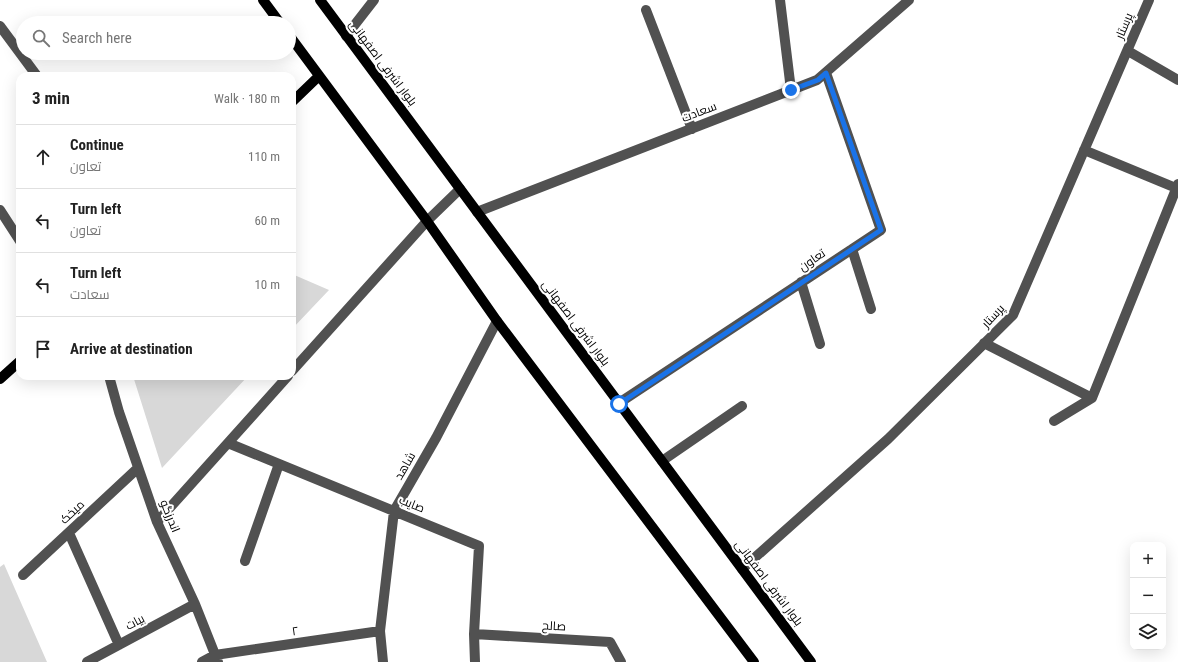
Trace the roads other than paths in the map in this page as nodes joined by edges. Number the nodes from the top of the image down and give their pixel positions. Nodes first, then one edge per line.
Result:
1 (263, 0) edge
2 (320, 0) edge
3 (374, 0) edge
4 (780, 0) edge
5 (910, 0) edge
6 (1149, 0) edge
7 (646, 10) dead end
8 (275, 16) edge
9 (0, 26) edge
10 (346, 36) junction
11 (296, 45) edge
12 (16, 48) edge
13 (1128, 51) junction
14 (25, 60) edge
15 (34, 72) edge
16 (826, 73) junction
17 (319, 76) junction
18 (1178, 80) edge
19 (791, 90) junction
20 (296, 98) edge
21 (692, 129) junction
22 (1084, 150) junction
23 (1177, 186) edge
24 (460, 189) junction
25 (0, 210) edge
26 (477, 212) junction
27 (427, 221) junction
28 (16, 235) edge
29 (852, 249) junction
30 (801, 282) junction
31 (871, 308) dead end
32 (497, 321) junction
33 (984, 343) junction
34 (820, 344) dead end
35 (16, 365) edge
36 (296, 367) edge
37 (0, 379) edge
38 (110, 380) edge
39 (284, 380) edge
40 (1092, 398) junction
41 (619, 404) junction
42 (742, 406) dead end
43 (1054, 421) dead end
44 (228, 443) junction
45 (662, 461) junction
46 (278, 464) junction
47 (138, 468) junction
48 (394, 511) junction
49 (156, 522) junction
50 (69, 533) junction
51 (245, 561) dead end
52 (742, 569) junction
53 (23, 576) dead end
54 (195, 604) junction
55 (380, 631) junction
56 (474, 634) junction
57 (119, 645) junction
58 (216, 658) edge
59 (87, 662) edge
60 (202, 662) edge
61 (383, 662) edge
62 (475, 662) edge
63 (621, 662) edge
64 (754, 662) edge
65 (811, 662) edge

1 - 8 main road
2 - 10 main road, بلوار اشرفی اصفهانی
3 - 10 street
4 - 19 street
5 - 16 street, سعادت
6 - 13 street, پرستار
7 - 21 street
9 - 12 street
10 - 24 main road, بلوار اشرفی اصفهانی
11 - 17 main road
13 - 18 street
13 - 22 street, پرستار
14 - 15 street
16 - 19 street, سعادت
16 - 29 street, تعاون
17 - 20 main road
17 - 27 main road
19 - 21 street, سعادت
21 - 26 street, سعادت
22 - 23 street
22 - 33 street, پرستار
23 - 40 street
24 - 26 main road, بلوار اشرفی اصفهانی
24 - 27 street
25 - 28 street
26 - 41 main road, بلوار اشرفی اصفهانی
27 - 32 main road
27 - 36 street
29 - 30 street, تعاون
29 - 31 street
30 - 34 street
30 - 41 street, تعاون
32 - 48 street, شاهد
32 - 64 main road
33 - 40 street
33 - 52 street, پرستار
35 - 37 main road
38 - 47 street, اندرزگو
39 - 44 street
40 - 43 street
41 - 45 main road, بلوار اشرفی اصفهانی
42 - 45 street
44 - 46 street, صایب
44 - 49 street
45 - 52 main road, بلوار اشرفی اصفهانی
46 - 48 street, صایب
46 - 51 street
47 - 49 street, اندرزگو
47 - 50 street, میخک
48 - 55 street, شاهد
48 - 56 street, صایب
49 - 54 street, اندرزگو
50 - 53 street, میخک
50 - 57 street
52 - 65 main road, بلوار اشرفی اصفهانی
54 - 57 street, بیات
54 - 58 street, اندرزگو
55 - 58 street, ۲
55 - 61 street, شاهد
56 - 62 street, صایب
56 - 63 street, صالح
57 - 59 street, بیات
58 - 60 street

